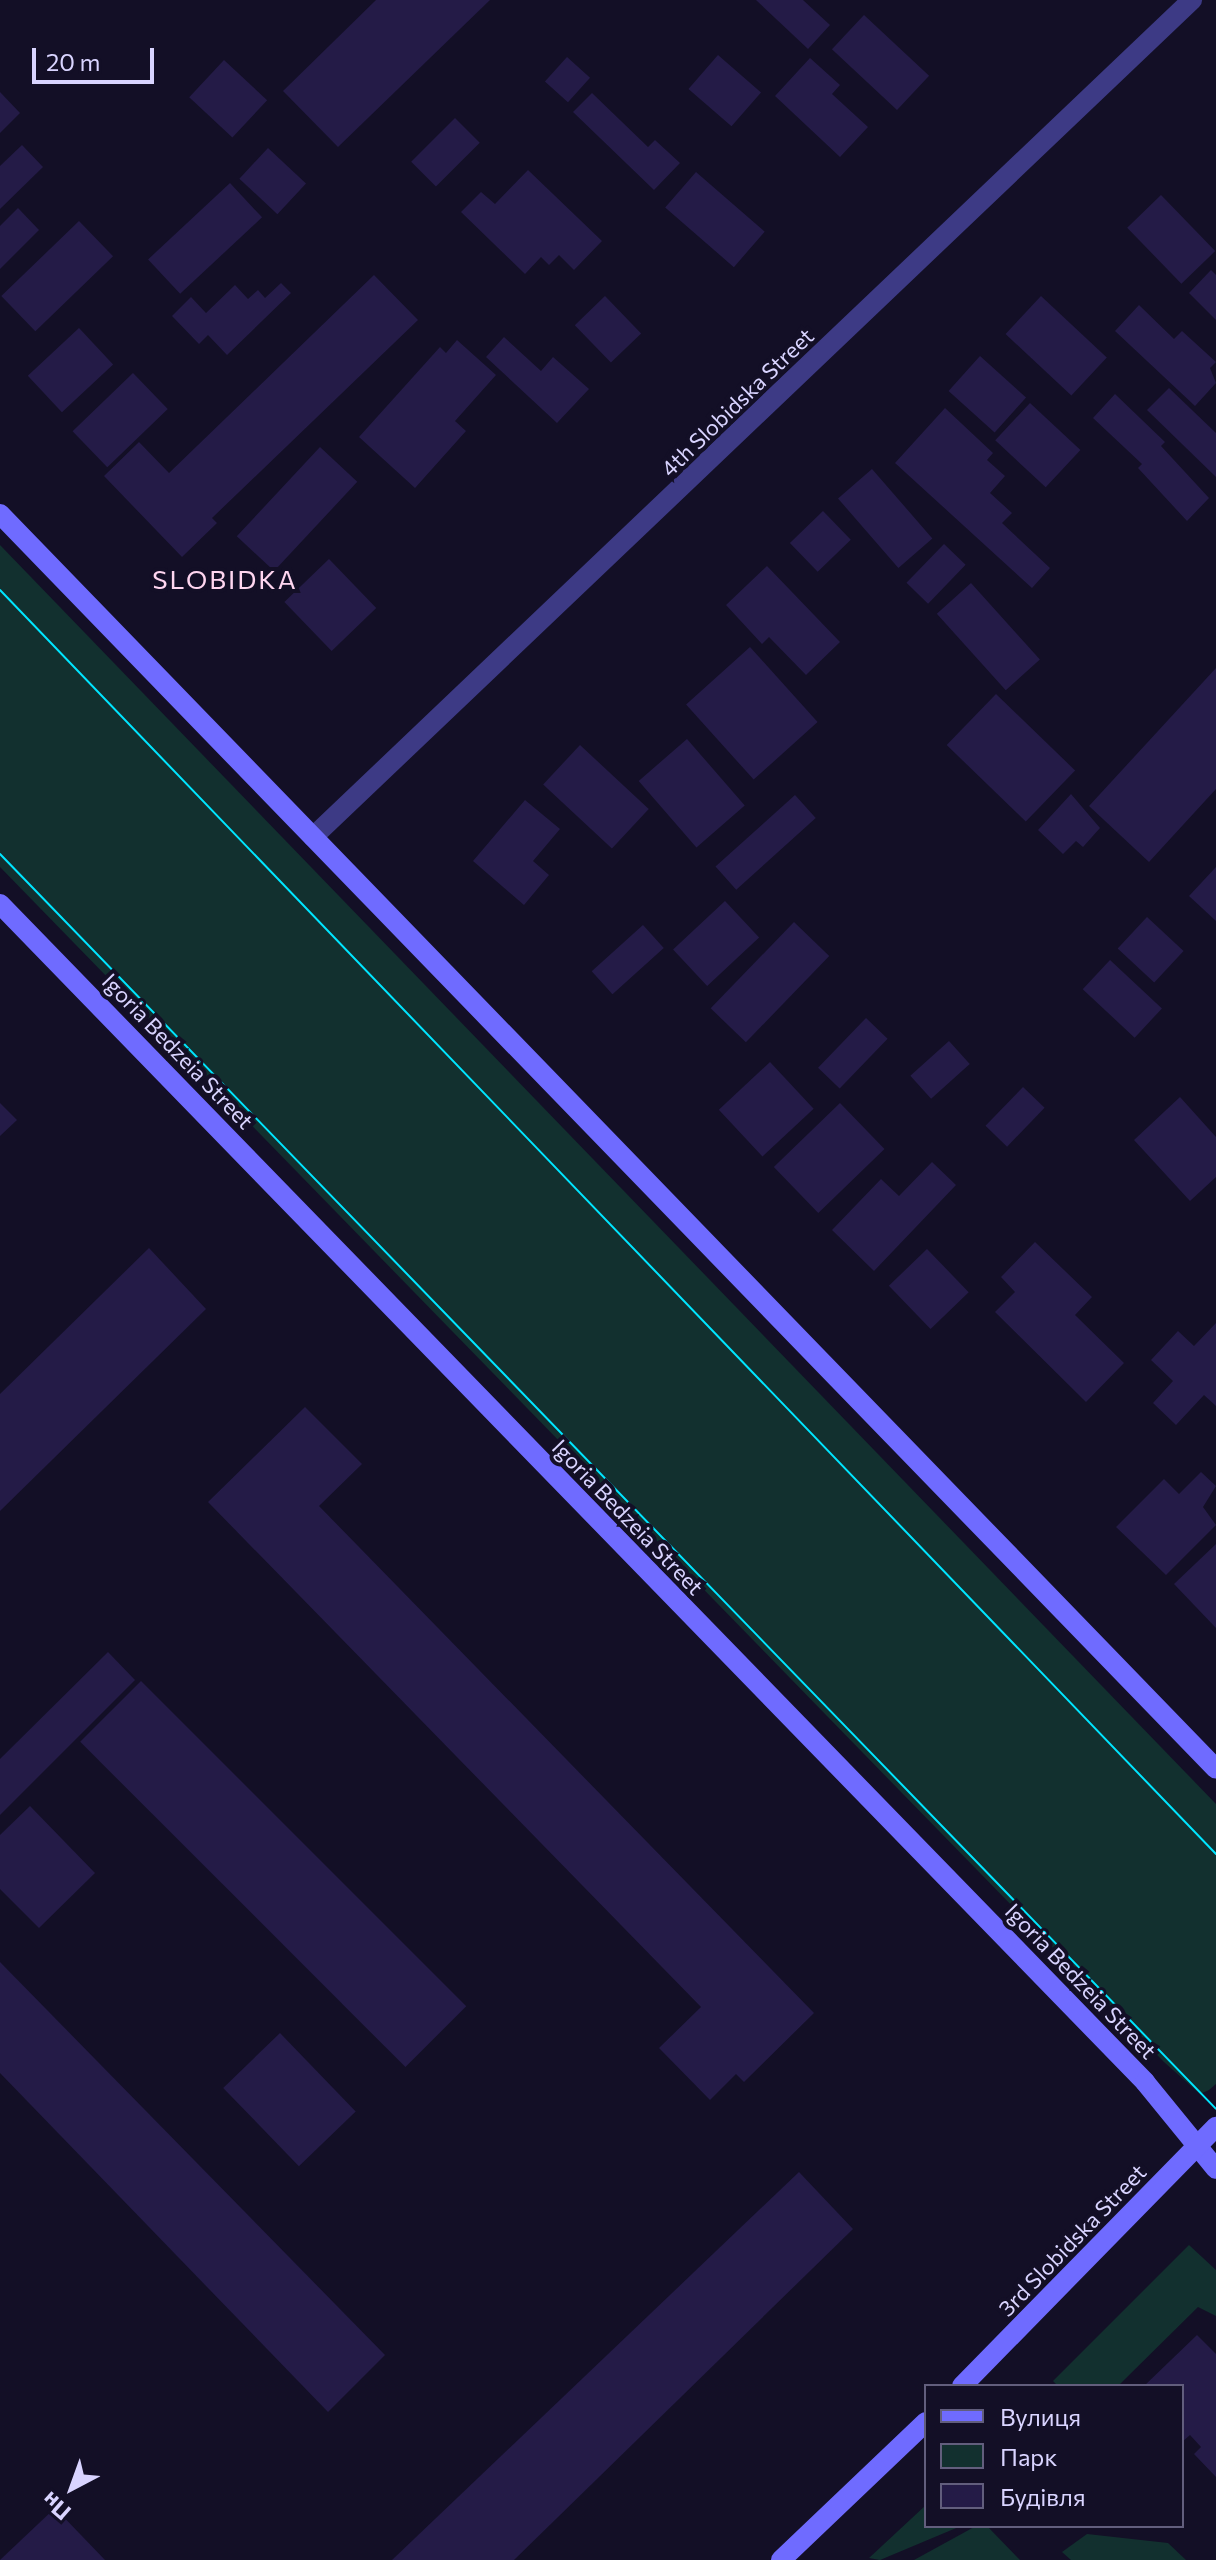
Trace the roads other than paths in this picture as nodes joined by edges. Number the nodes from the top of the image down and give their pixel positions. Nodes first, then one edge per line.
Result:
1 (1192, 0) edge
2 (0, 514) edge
3 (313, 837) junction
4 (0, 904) edge
5 (1216, 1769) edge
6 (1216, 2127) edge
7 (1196, 2147) junction
8 (1216, 2169) edge
9 (964, 2384) edge
10 (924, 2424) edge
11 (781, 2560) edge

1 - 3 street, 4th Slobidska Street
2 - 3 street
3 - 5 street
4 - 7 street, Igoria Bedzeia Street
6 - 7 street, 3rd Slobidska Street
7 - 8 street, Igoria Bedzeia Street
7 - 9 street, 3rd Slobidska Street
10 - 11 street

